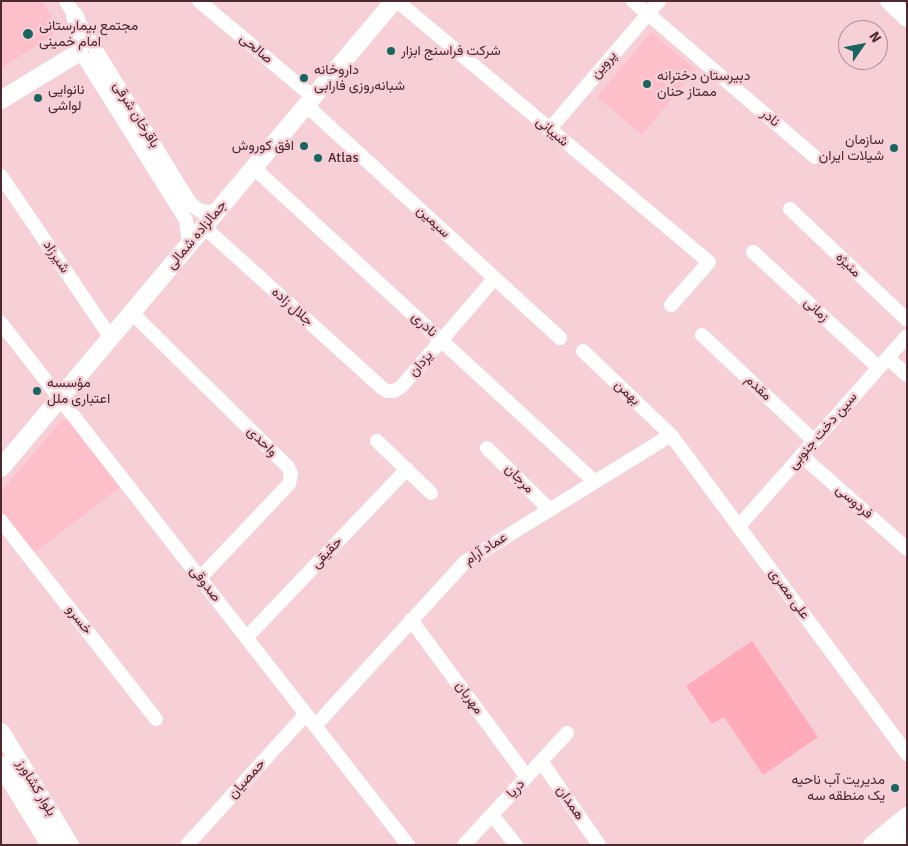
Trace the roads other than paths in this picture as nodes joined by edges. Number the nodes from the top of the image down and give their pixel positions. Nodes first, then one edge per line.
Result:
1 (66, 1) edge
2 (199, 1) edge
3 (395, 1) edge
4 (633, 1) edge
5 (659, 1) edge
6 (889, 1) edge
7 (648, 14) junction
8 (75, 16) junction
9 (907, 18) edge
10 (78, 53) junction
11 (1, 100) edge
12 (310, 101) junction
13 (549, 130) junction
14 (816, 157) dead end
15 (254, 168) junction
16 (1, 176) edge
17 (790, 209) dead end
18 (216, 212) junction
19 (204, 227) junction
20 (189, 245) junction
21 (753, 252) dead end
22 (495, 278) junction
23 (671, 305) dead end
24 (132, 313) junction
25 (907, 320) edge
26 (1, 323) edge
27 (702, 335) dead end
28 (907, 336) edge
29 (111, 338) junction
30 (560, 338) dead end
31 (441, 340) junction
32 (583, 351) dead end
33 (883, 363) junction
34 (907, 375) edge
35 (381, 387) joint
36 (60, 398) junction
37 (671, 436) junction
38 (377, 441) dead end
39 (814, 442) junction
40 (487, 448) dead end
41 (802, 456) junction
42 (1, 468) edge
43 (407, 469) junction
44 (595, 482) junction
45 (431, 493) dead end
46 (550, 510) junction
47 (1, 521) edge
48 (740, 526) junction
49 (907, 549) edge
50 (200, 578) junction
51 (411, 620) junction
52 (246, 638) junction
53 (306, 714) junction
54 (156, 719) dead end
55 (315, 726) junction
56 (1, 732) edge
57 (567, 733) dead end
58 (907, 754) edge
59 (541, 761) junction
60 (1, 765) edge
61 (527, 776) junction
62 (492, 815) junction
63 (907, 816) edge
64 (907, 835) edge
65 (50, 845) edge
66 (70, 845) edge
67 (187, 845) edge
68 (408, 845) edge
69 (464, 845) edge
70 (516, 845) edge
71 (599, 845) edge
72 (872, 845) edge
73 (895, 845) edge

1 - 8 street, باقرخان شرقی
2 - 12 street, صالحی
3 - 12 main road, جمالزاده شمالی
3 - 13 street, شیبانی
4 - 7 street, نادر
5 - 7 street, پروین
6 - 9 main road
7 - 13 street, پروین
7 - 14 street, نادر
8 - 10 main road
8 - 18 street, باقرخان شرقی
10 - 11 main road
10 - 20 street
12 - 15 main road, جمالزاده شمالی
12 - 22 street, سیمین
13 - 23 street, شیبانی
15 - 18 main road, جمالزاده شمالی
15 - 31 street, نادری
16 - 29 street, شیرزاد
17 - 25 street, منیژه
18 - 19 main road, جمالزاده شمالی
19 - 20 main road, جمالزاده شمالی
19 - 35 street, جلال زاده
20 - 24 main road, جمالزاده شمالی
21 - 33 street, زمانی
22 - 30 street, سیمین
22 - 31 street, یزدان
24 - 29 main road, جمالزاده شمالی
24 - 50 street, واحدی
26 - 36 street, صدوقی
27 - 39 street, مقدم
28 - 33 street, سین دخت جنوبی
29 - 36 main road, جمالزاده شمالی
31 - 35 street, یزدان
31 - 44 street, نادری
32 - 37 street, بهمن
33 - 34 street, زمانی
33 - 39 street, سین دخت جنوبی
36 - 42 main road, جمالزاده شمالی
36 - 50 street, صدوقی
37 - 44 street, عماد آرام
37 - 48 street, علی مصری
38 - 43 street
39 - 41 street, سین دخت جنوبی
40 - 46 street, مرجان
41 - 48 street, سین دخت جنوبی
41 - 49 street, فردوسی
43 - 45 street
43 - 52 street, حقیقی
44 - 46 street, عماد آرام
46 - 51 street, عماد آرام
47 - 54 street, خسرو
48 - 58 street, علی مصری
50 - 52 street, صدوقی
51 - 55 street, عماد آرام
51 - 61 street, مهربان
52 - 53 street, صدوقی
53 - 55 street, صدوقی
53 - 67 street, حمصیان
55 - 68 street, صدوقی
56 - 66 main road, بلوار کشاورز
57 - 59 street, دریا
59 - 61 street, دریا
59 - 71 street, همدان
60 - 65 main road, بلوار کشاورز
61 - 62 street, دریا
62 - 69 street, دریا
62 - 70 street
63 - 72 main road
64 - 73 main road

